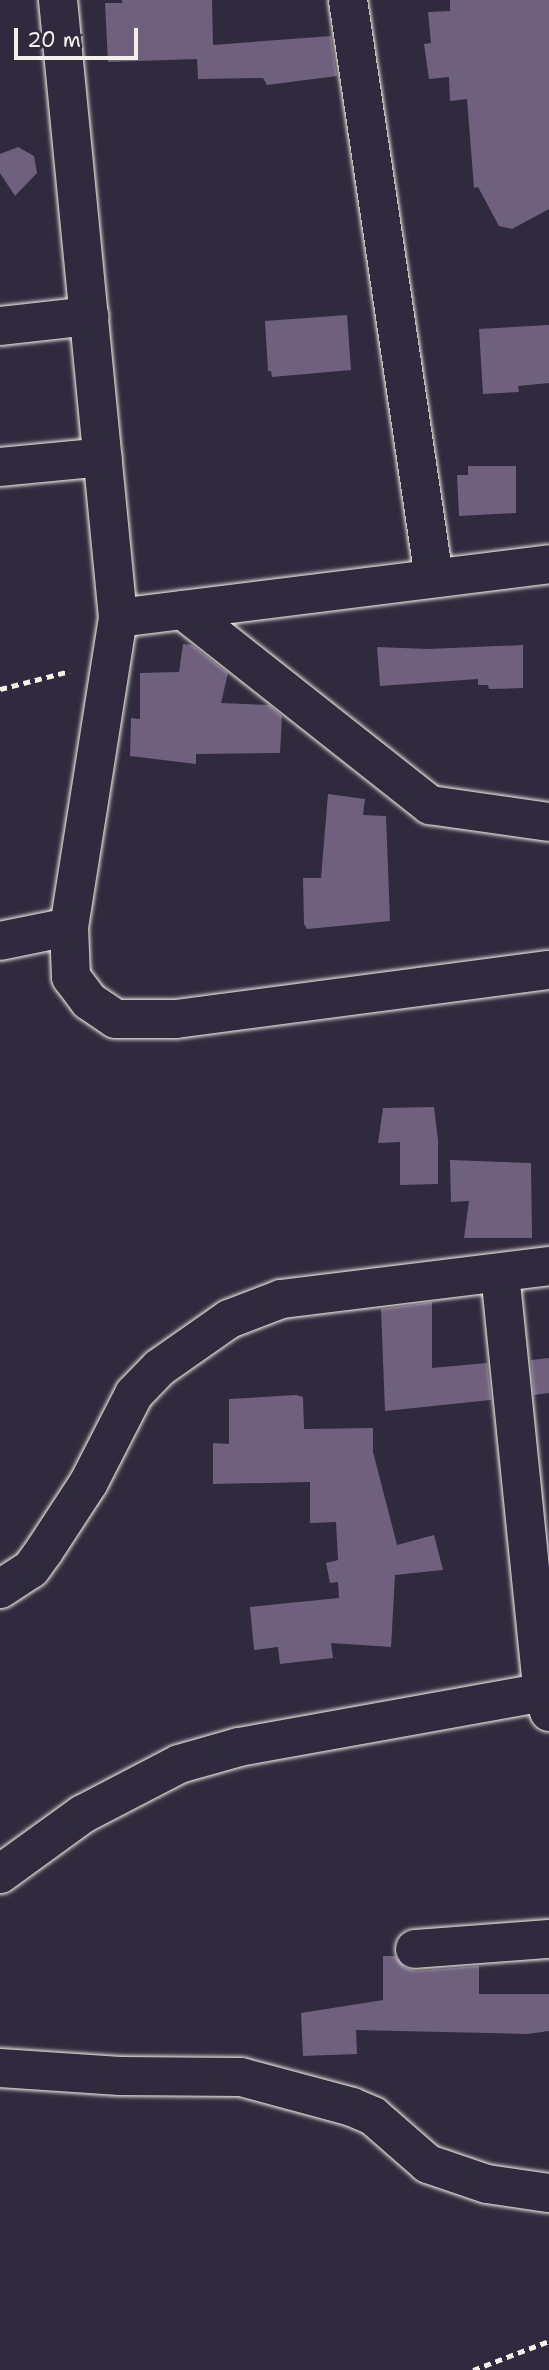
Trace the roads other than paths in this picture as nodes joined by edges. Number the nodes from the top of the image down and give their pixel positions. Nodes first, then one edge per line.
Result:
1 (58, 0) edge
2 (348, 0) edge
3 (89, 316) junction
4 (0, 326) edge
5 (103, 457) junction
6 (0, 467) edge
7 (549, 564) edge
8 (434, 578) junction
9 (183, 610) junction
10 (118, 618) junction
11 (549, 822) edge
12 (69, 927) junction
13 (0, 941) edge
14 (549, 970) edge
15 (549, 1266) edge
16 (500, 1273) junction
17 (0, 1589) edge
18 (547, 1699) edge
19 (0, 1874) edge
20 (549, 1939) edge
21 (415, 1949) dead end
22 (0, 2068) edge
23 (549, 2193) edge

1 - 3 street
2 - 8 street
3 - 4 street
3 - 5 street
5 - 6 street
5 - 10 street
7 - 8 street
8 - 9 street
9 - 10 street
9 - 11 street
10 - 12 street
12 - 13 street
12 - 14 street
15 - 16 street
16 - 17 street
16 - 18 street
18 - 19 street
20 - 21 street
22 - 23 street

